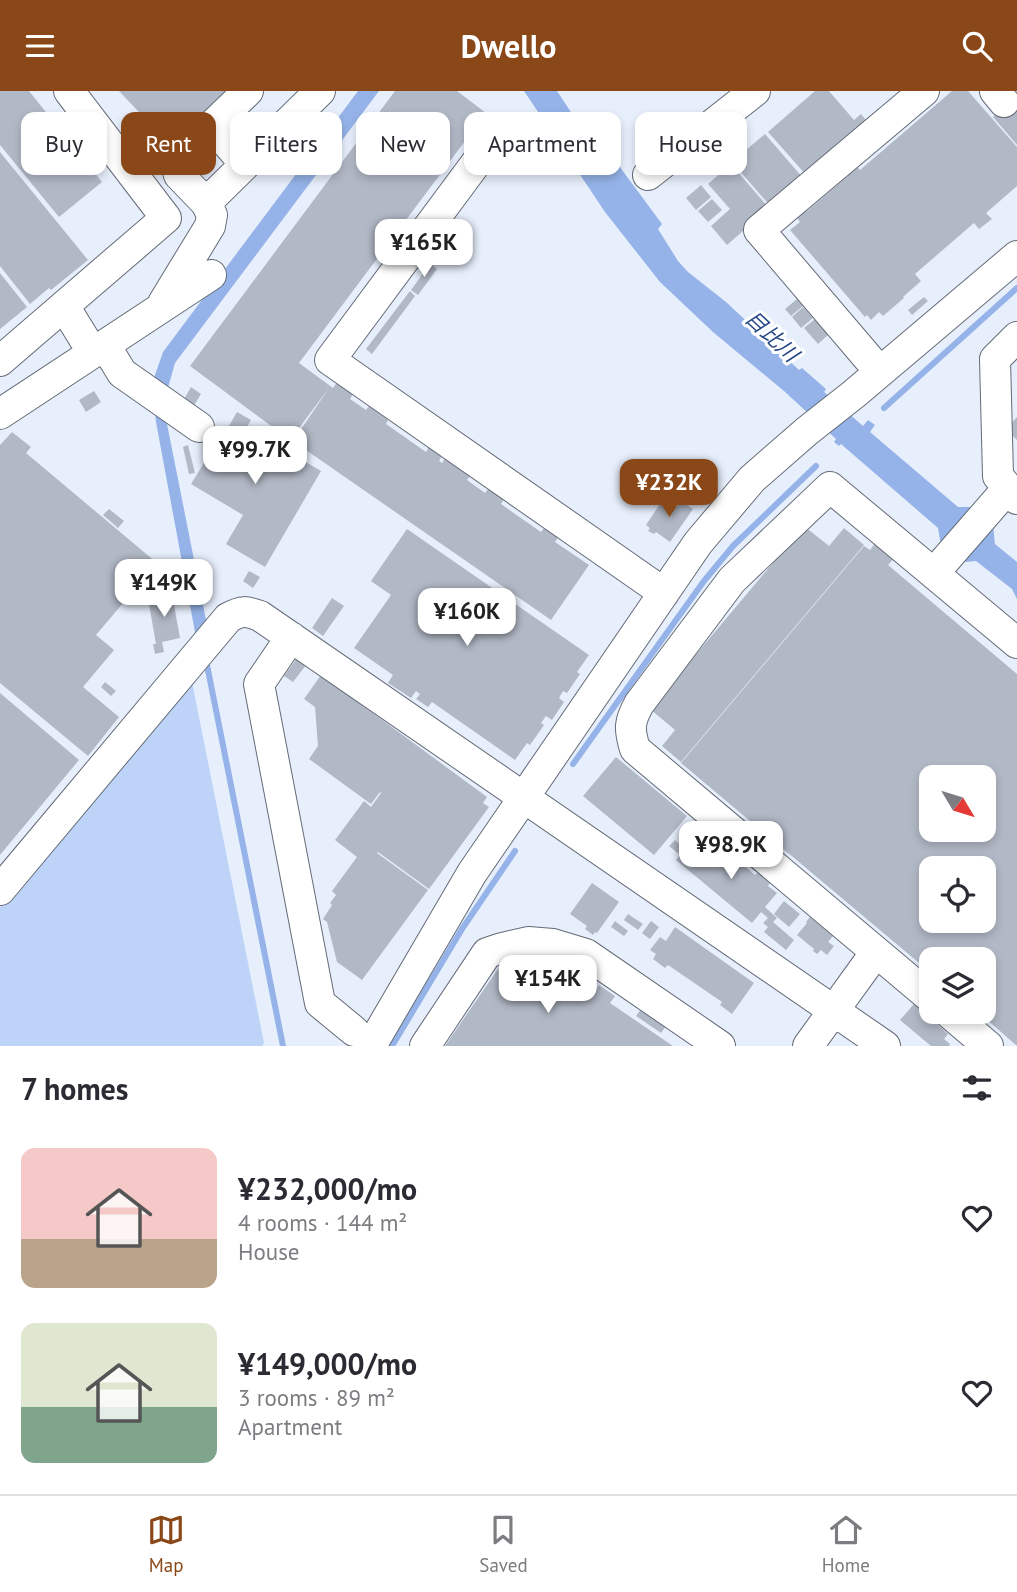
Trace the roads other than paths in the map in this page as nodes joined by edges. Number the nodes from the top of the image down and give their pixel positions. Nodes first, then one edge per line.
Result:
1 (69, 91) edge
2 (248, 91) edge
3 (320, 91) edge
4 (755, 91) edge
5 (924, 91) edge
6 (298, 112) edge
7 (728, 112) edge
8 (216, 122) edge
9 (162, 175) edge
10 (179, 175) edge
11 (234, 175) edge
12 (467, 175) edge
13 (146, 191) junction
14 (205, 203) junction
15 (1017, 256) edge
16 (211, 275) dead end
17 (64, 306) junction
18 (158, 310) junction
19 (1017, 337) edge
20 (99, 349) junction
21 (0, 361) edge
22 (880, 372) junction
23 (0, 414) edge
24 (187, 419) dead end
25 (1012, 493) edge
26 (941, 565) junction
27 (664, 593) junction
28 (291, 637) junction
29 (1017, 643) edge
30 (525, 797) junction
31 (0, 890) edge
32 (876, 952) junction
33 (919, 988) edge
34 (833, 1010) junction
35 (962, 1024) edge
36 (356, 1041) edge
37 (425, 1046) edge
38 (720, 1046) edge
39 (808, 1046) edge
40 (886, 1046) edge
41 (988, 1046) edge

1 - 13 street
2 - 8 street
3 - 6 street
4 - 7 street
5 - 22 street
9 - 13 street
10 - 14 street
11 - 14 street
12 - 27 street
13 - 17 street
14 - 18 street
15 - 22 street
16 - 18 street
17 - 20 street
17 - 21 street
18 - 20 street
19 - 25 street
20 - 23 street
20 - 24 street
22 - 27 street
25 - 26 street
26 - 29 street
26 - 32 street
27 - 30 street
28 - 30 street
28 - 31 street
28 - 36 street
30 - 34 street
30 - 36 street
32 - 33 street
32 - 34 street
34 - 39 street
34 - 40 street
35 - 41 street
37 - 38 street

